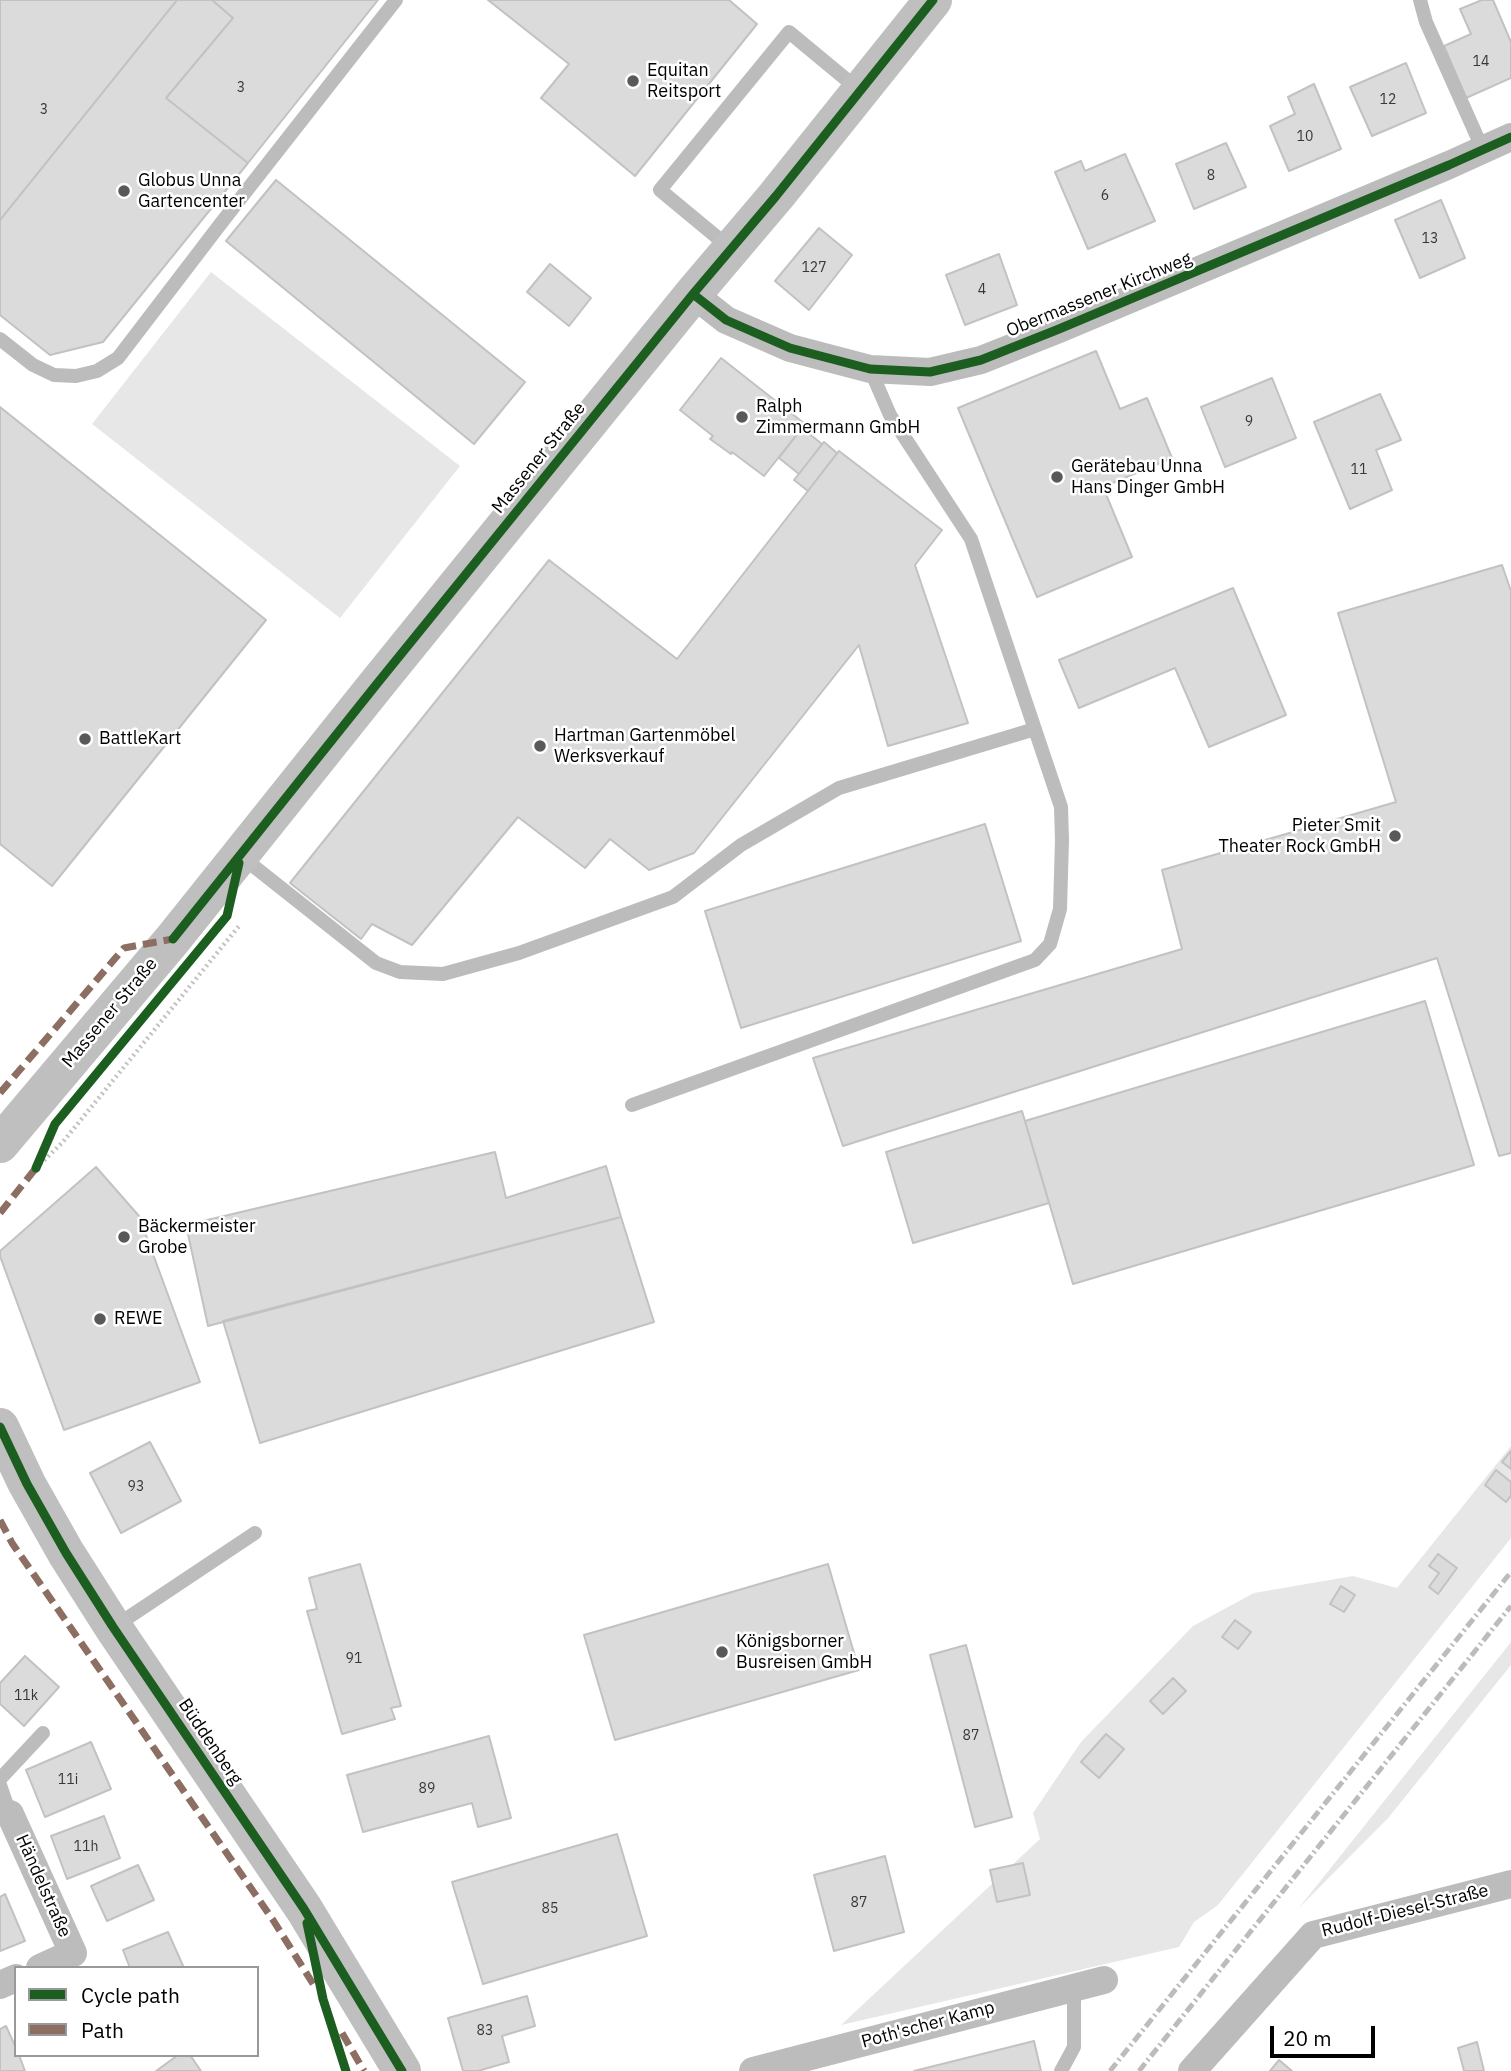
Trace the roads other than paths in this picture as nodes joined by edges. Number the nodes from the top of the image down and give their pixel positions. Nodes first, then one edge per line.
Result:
1 (397, 0) edge
2 (933, 0) edge
3 (1420, 0) edge
4 (860, 91) junction
5 (1511, 136) edge
6 (1483, 150) junction
7 (731, 248) junction
8 (693, 294) junction
9 (0, 339) edge
10 (870, 369) junction
11 (1035, 729) junction
12 (241, 856) junction
13 (632, 1105) dead end
14 (0, 1144) edge
15 (0, 1427) edge
16 (255, 1533) dead end
17 (113, 1627) junction
18 (43, 1733) dead end
19 (0, 1779) edge
20 (0, 1785) edge
21 (10, 1814) joint
22 (1511, 1884) edge
23 (44, 1966) edge
24 (1104, 1980) dead end
25 (1074, 1987) junction
26 (402, 2071) edge
27 (753, 2071) edge
28 (1061, 2071) edge
29 (1192, 2071) edge

1 - 9 lane
2 - 4 main road, Massener Straße
3 - 6 lane
4 - 7 main road, Massener Straße
4 - 7 lane
5 - 6 street, Obermassener Kirchweg
6 - 10 street, Obermassener Kirchweg
7 - 8 main road, Massener Straße
8 - 10 street, Obermassener Kirchweg
8 - 12 main road, Massener Straße
10 - 11 lane
11 - 12 lane
11 - 13 lane
12 - 14 main road, Massener Straße
15 - 17 main road, Büddenberg
16 - 17 lane
17 - 26 main road, Büddenberg
18 - 19 lane
20 - 21 lane, Händelstraße
21 - 23 street, Händelstraße
22 - 29 street, Rudolf-Diesel-Straße
24 - 25 street, Poth'scher Kamp
25 - 27 street, Poth'scher Kamp
25 - 28 lane

